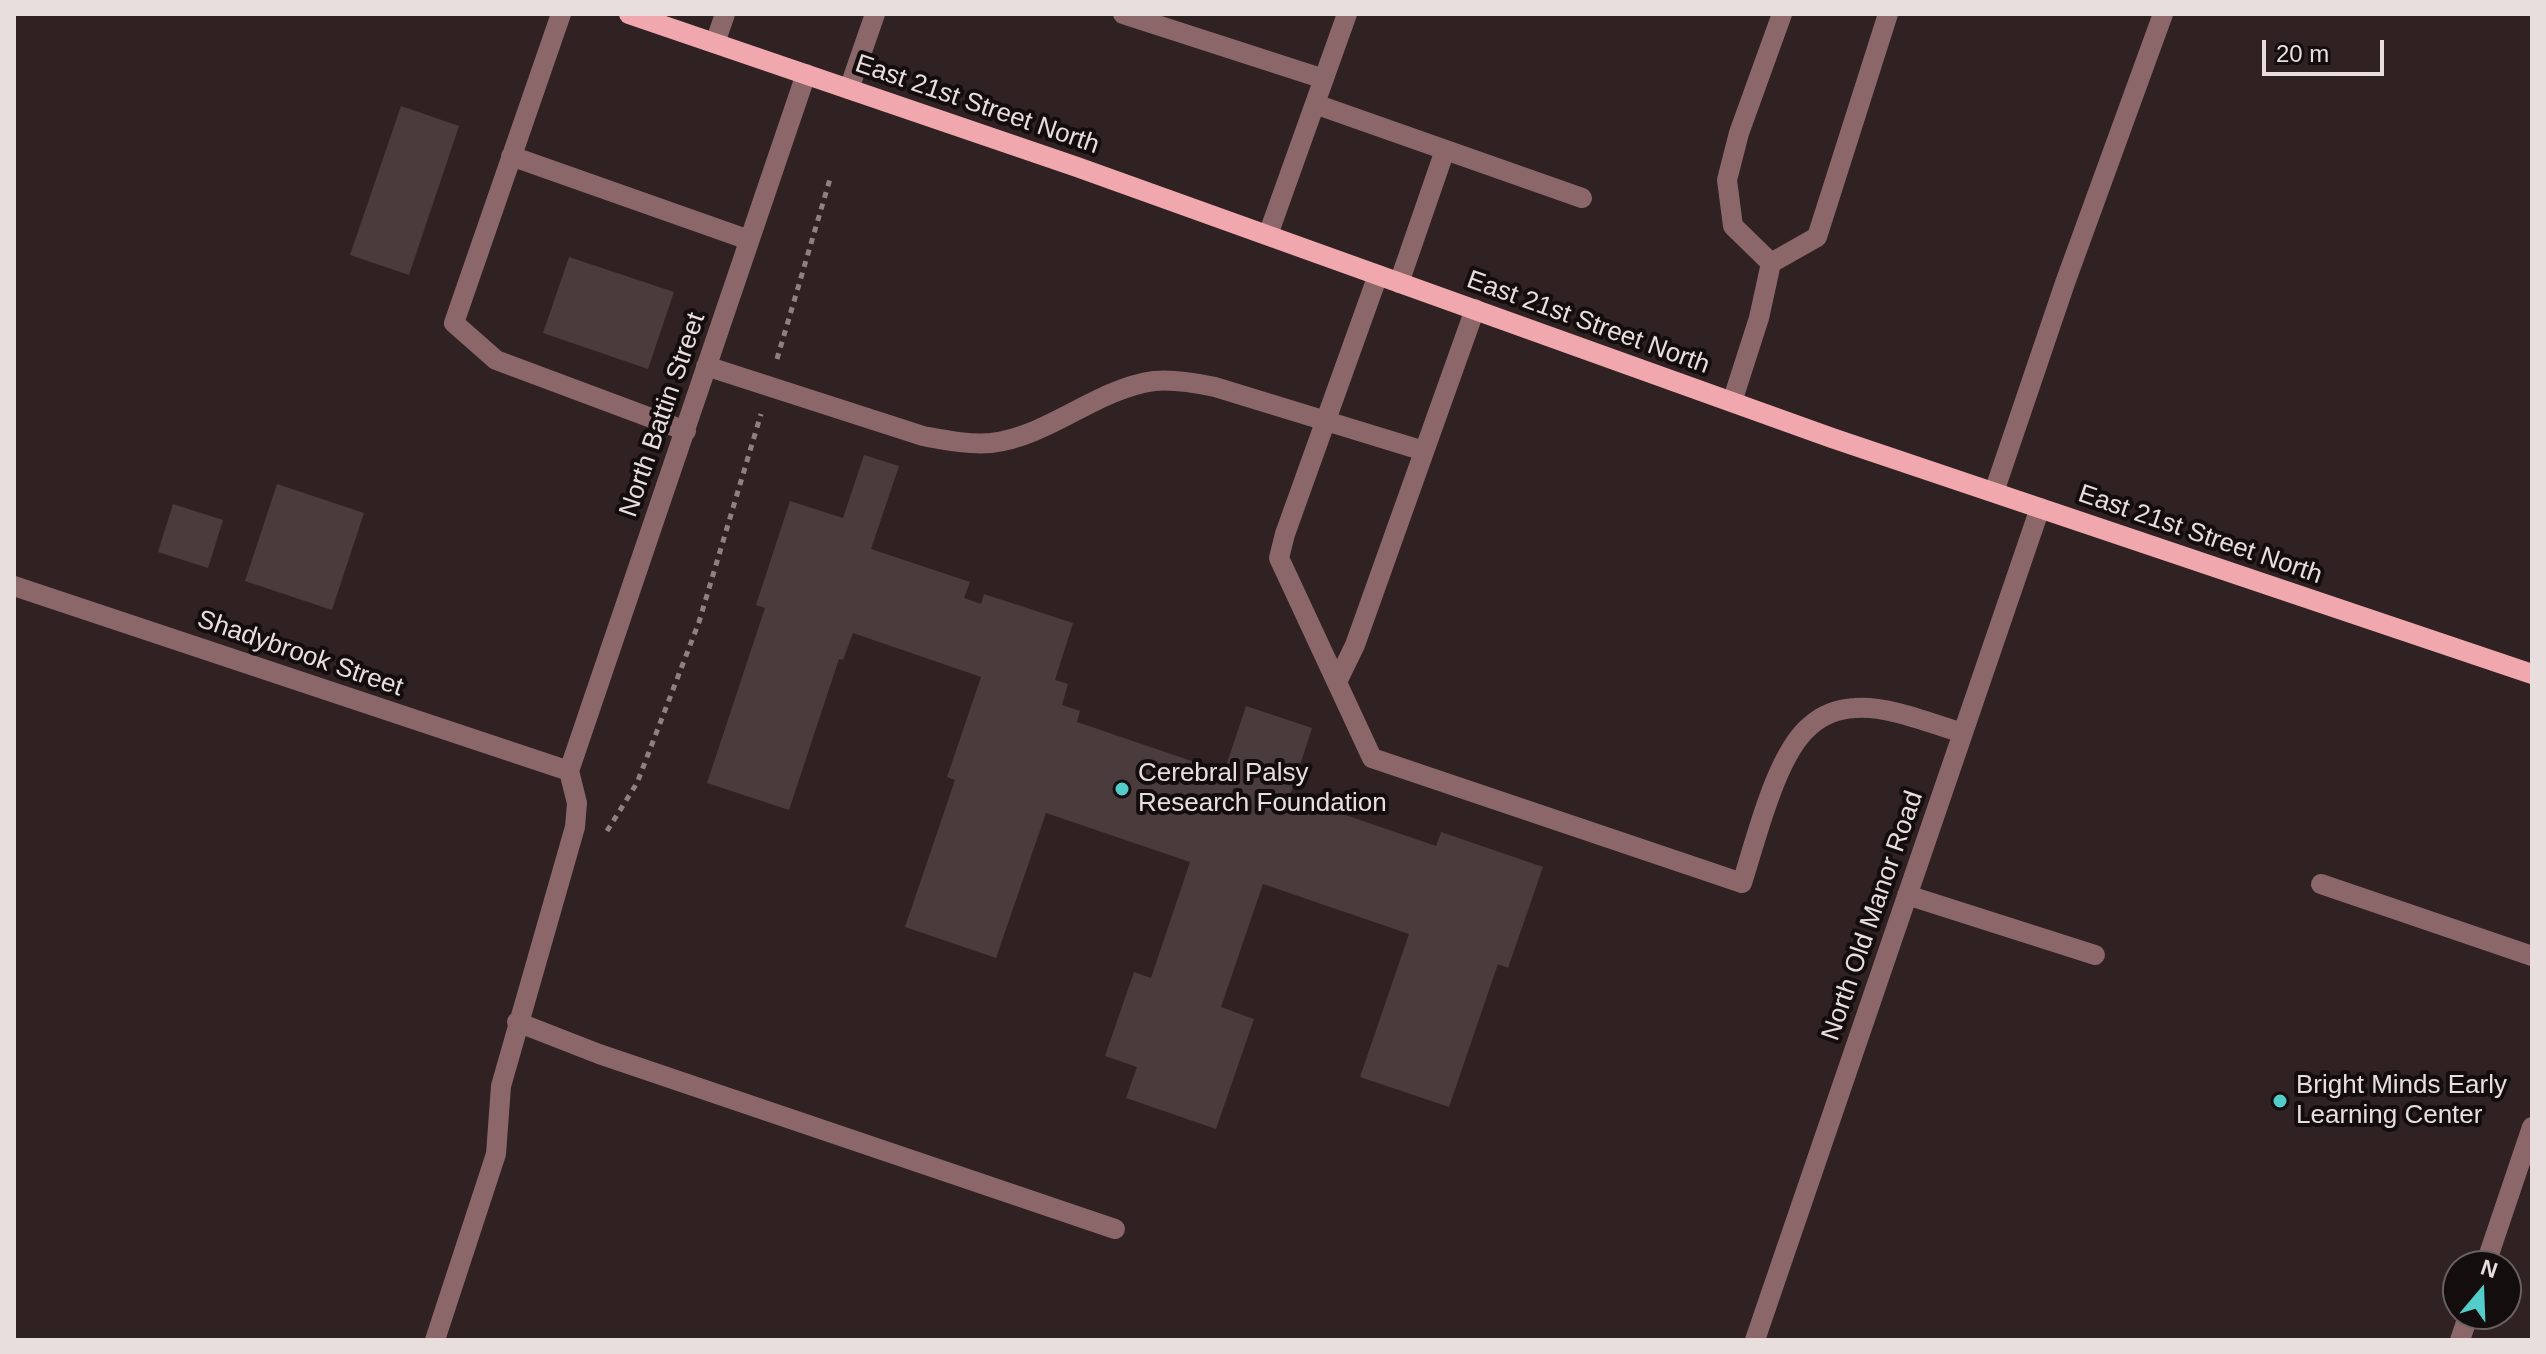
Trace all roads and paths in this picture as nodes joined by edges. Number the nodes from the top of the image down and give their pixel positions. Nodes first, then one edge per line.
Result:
1 (561, 14) edge
2 (629, 14) edge
3 (725, 14) edge
4 (875, 14) edge
5 (1123, 14) edge
6 (1347, 14) edge
7 (1782, 14) edge
8 (1888, 14) edge
9 (2163, 14) edge
10 (715, 43) junction
11 (806, 74) junction
12 (1324, 79) junction
13 (849, 89) junction
14 (1315, 104) junction
15 (1445, 150) junction
16 (511, 156) junction
17 (830, 179) dead end
18 (1582, 198) dead end
19 (1268, 235) junction
20 (749, 240) junction
21 (1771, 263) junction
22 (1378, 275) junction
23 (1399, 283) junction
24 (1475, 309) junction
25 (706, 366) junction
26 (769, 386) junction
27 (1732, 402) junction
28 (1326, 419) junction
29 (686, 431) junction
30 (1424, 451) junction
31 (1994, 492) junction
32 (2040, 508) junction
33 (14, 586) edge
34 (2532, 674) edge
35 (1337, 682) junction
36 (1963, 733) junction
37 (569, 771) junction
38 (601, 840) dead end
39 (2321, 884) dead end
40 (1907, 895) junction
41 (2095, 955) dead end
42 (2532, 956) edge
43 (517, 1022) junction
44 (2532, 1127) edge
45 (1115, 1229) dead end
46 (2490, 1250) edge
47 (435, 1340) edge
48 (1755, 1340) edge

1 - 16 street
2 - 10 main road, East 21st Street North
3 - 10 street
4 - 13 street
5 - 12 street
6 - 12 street
7 - 21 street
8 - 21 street
9 - 31 street
10 - 11 main road, East 21st Street North
11 - 13 main road, East 21st Street North
11 - 20 street, North Battin Street
12 - 14 street
13 - 19 main road, East 21st Street North
14 - 15 street
14 - 19 street
15 - 18 street
15 - 23 street
16 - 20 street
16 - 29 street
17 - 26 path
19 - 22 main road, East 21st Street North
20 - 25 street, North Battin Street
21 - 27 street
22 - 23 main road, East 21st Street North
22 - 28 street
23 - 24 main road, East 21st Street North
24 - 27 main road, East 21st Street North
24 - 30 street
25 - 26 street
25 - 29 street, North Battin Street
26 - 28 street
26 - 38 path
27 - 31 main road, East 21st Street North
28 - 30 street
28 - 35 street
29 - 37 street, North Battin Street
30 - 35 street
31 - 32 main road, East 21st Street North
32 - 34 main road, East 21st Street North
32 - 36 street, North Old Manor Road
33 - 37 street, Shadybrook Street
35 - 36 street
36 - 40 street, North Old Manor Road
37 - 43 street
39 - 42 street
40 - 41 street
40 - 48 street, North Old Manor Road
43 - 45 street
43 - 47 street
44 - 46 street

